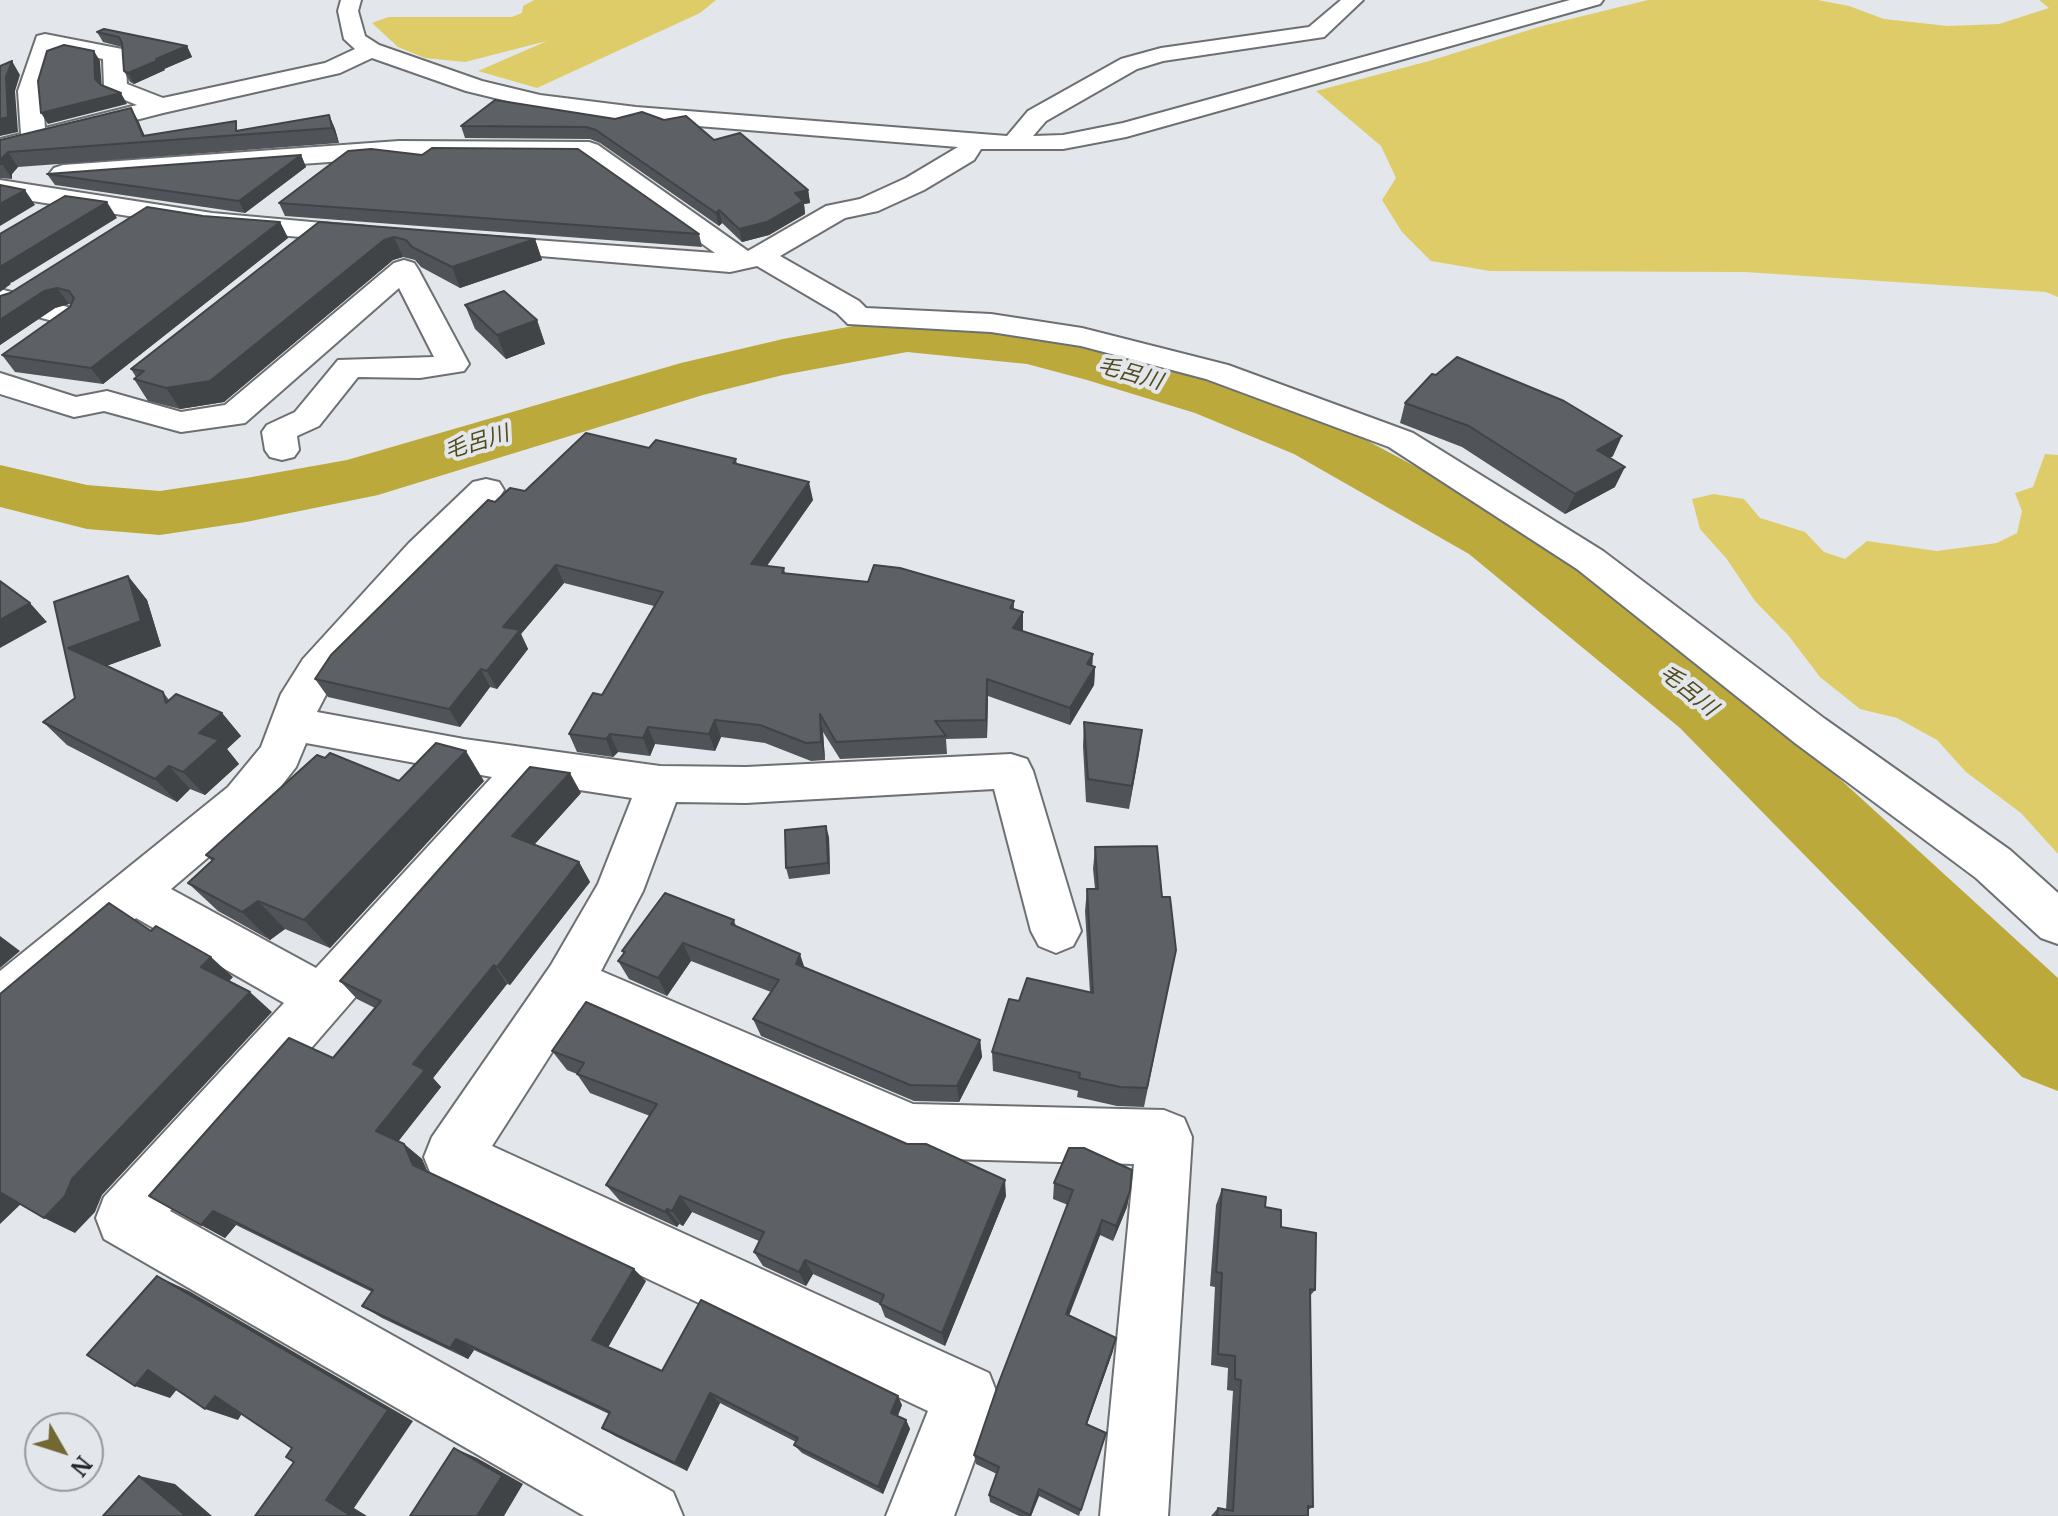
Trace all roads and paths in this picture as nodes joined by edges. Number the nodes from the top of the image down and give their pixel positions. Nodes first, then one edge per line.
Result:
1 (351, 0) edge
2 (1353, 0) edge
3 (1593, 0) edge
4 (1316, 32) junction
5 (376, 52) junction
6 (1371, 60) junction
7 (161, 106) junction
8 (636, 114) junction
9 (33, 136) junction
10 (974, 141) junction
11 (1013, 144) junction
12 (0, 147) edge
13 (589, 150) junction
14 (344, 154) junction
15 (0, 179) edge
16 (309, 180) edge
17 (0, 188) edge
18 (286, 198) edge
19 (68, 200) junction
20 (150, 212) junction
21 (41, 216) edge
22 (252, 224) junction
23 (320, 231) junction
24 (111, 236) edge
25 (454, 242) edge
26 (397, 251) junction
27 (752, 258) junction
28 (285, 260) edge
29 (35, 285) edge
30 (4, 300) edge
31 (11, 361) edge
32 (282, 450) dead end
33 (486, 490) dead end
34 (292, 724) junction
35 (529, 766) junction
36 (660, 784) junction
37 (135, 893) junction
38 (2058, 923) edge
39 (1056, 931) dead end
40 (569, 981) junction
41 (323, 998) junction
42 (0, 1002) edge
43 (933, 1512) edge
44 (649, 1516) edge
45 (1134, 1516) edge

1 - 5 street
2 - 4 street
3 - 6 street
4 - 6 street
4 - 11 street
5 - 7 street
5 - 8 street
6 - 11 street
7 - 9 street
7 - 9 street
8 - 10 street
8 - 13 street
9 - 12 street
10 - 11 street
10 - 27 street
13 - 14 street
13 - 27 street
14 - 15 street
14 - 16 street
17 - 19 street
18 - 22 street
19 - 20 street
19 - 21 street
20 - 22 street
20 - 24 street
22 - 23 street
23 - 26 street
23 - 28 street
25 - 27 street
26 - 31 street
26 - 32 street
27 - 38 street
29 - 30 street
30 - 31 street
33 - 34 street
34 - 35 street
34 - 37 street
35 - 36 street
35 - 41 street
36 - 39 street
36 - 40 street
37 - 41 street
37 - 42 street
40 - 43 street
40 - 45 street
41 - 44 street

